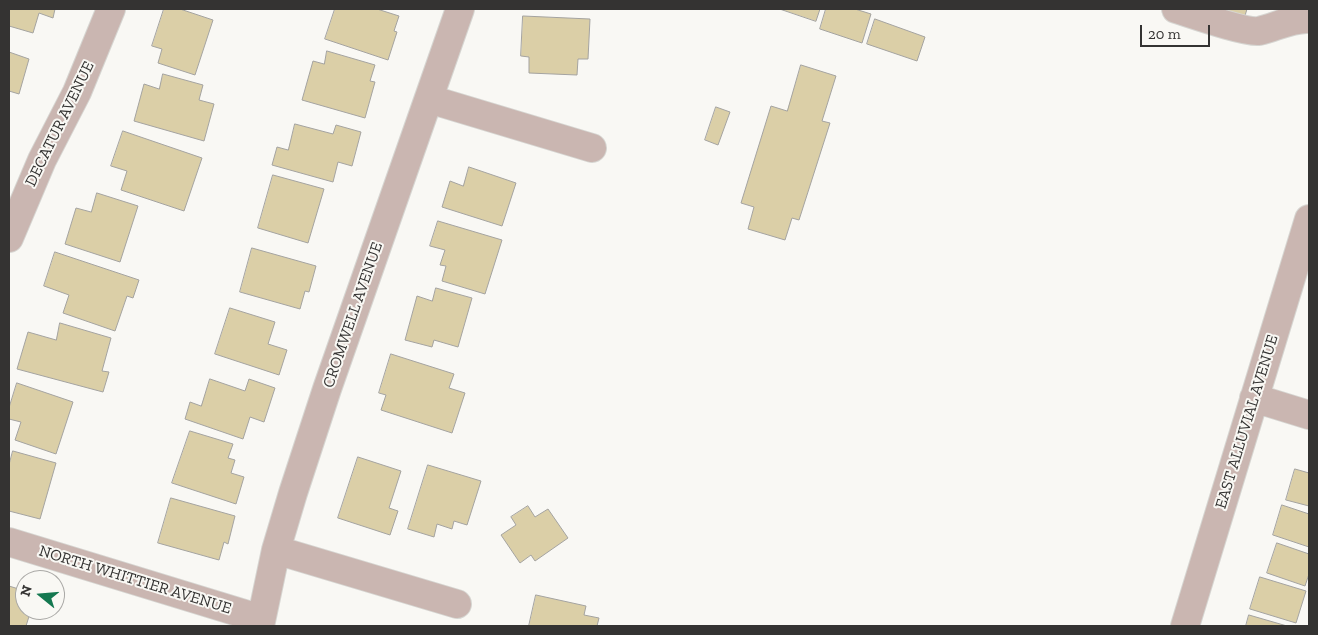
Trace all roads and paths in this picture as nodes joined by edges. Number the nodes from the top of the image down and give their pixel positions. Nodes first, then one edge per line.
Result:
1 (111, 9) edge
2 (460, 9) edge
3 (1176, 9) edge
4 (1309, 19) edge
5 (429, 99) junction
6 (592, 148) dead end
7 (1309, 219) edge
8 (9, 238) edge
9 (1254, 398) junction
10 (1309, 415) edge
11 (9, 542) edge
12 (276, 550) junction
13 (457, 604) dead end
14 (261, 622) edge
15 (1185, 626) edge

1 - 8 street, DECATUR AVENUE
2 - 5 street, CROMWELL AVENUE
3 - 4 street
5 - 6 street
5 - 12 street, CROMWELL AVENUE
7 - 9 street, EAST ALLUVIAL AVENUE
9 - 10 street
9 - 15 street, EAST ALLUVIAL AVENUE
11 - 14 street, NORTH WHITTIER AVENUE
12 - 13 street
12 - 14 street, CROMWELL AVENUE

